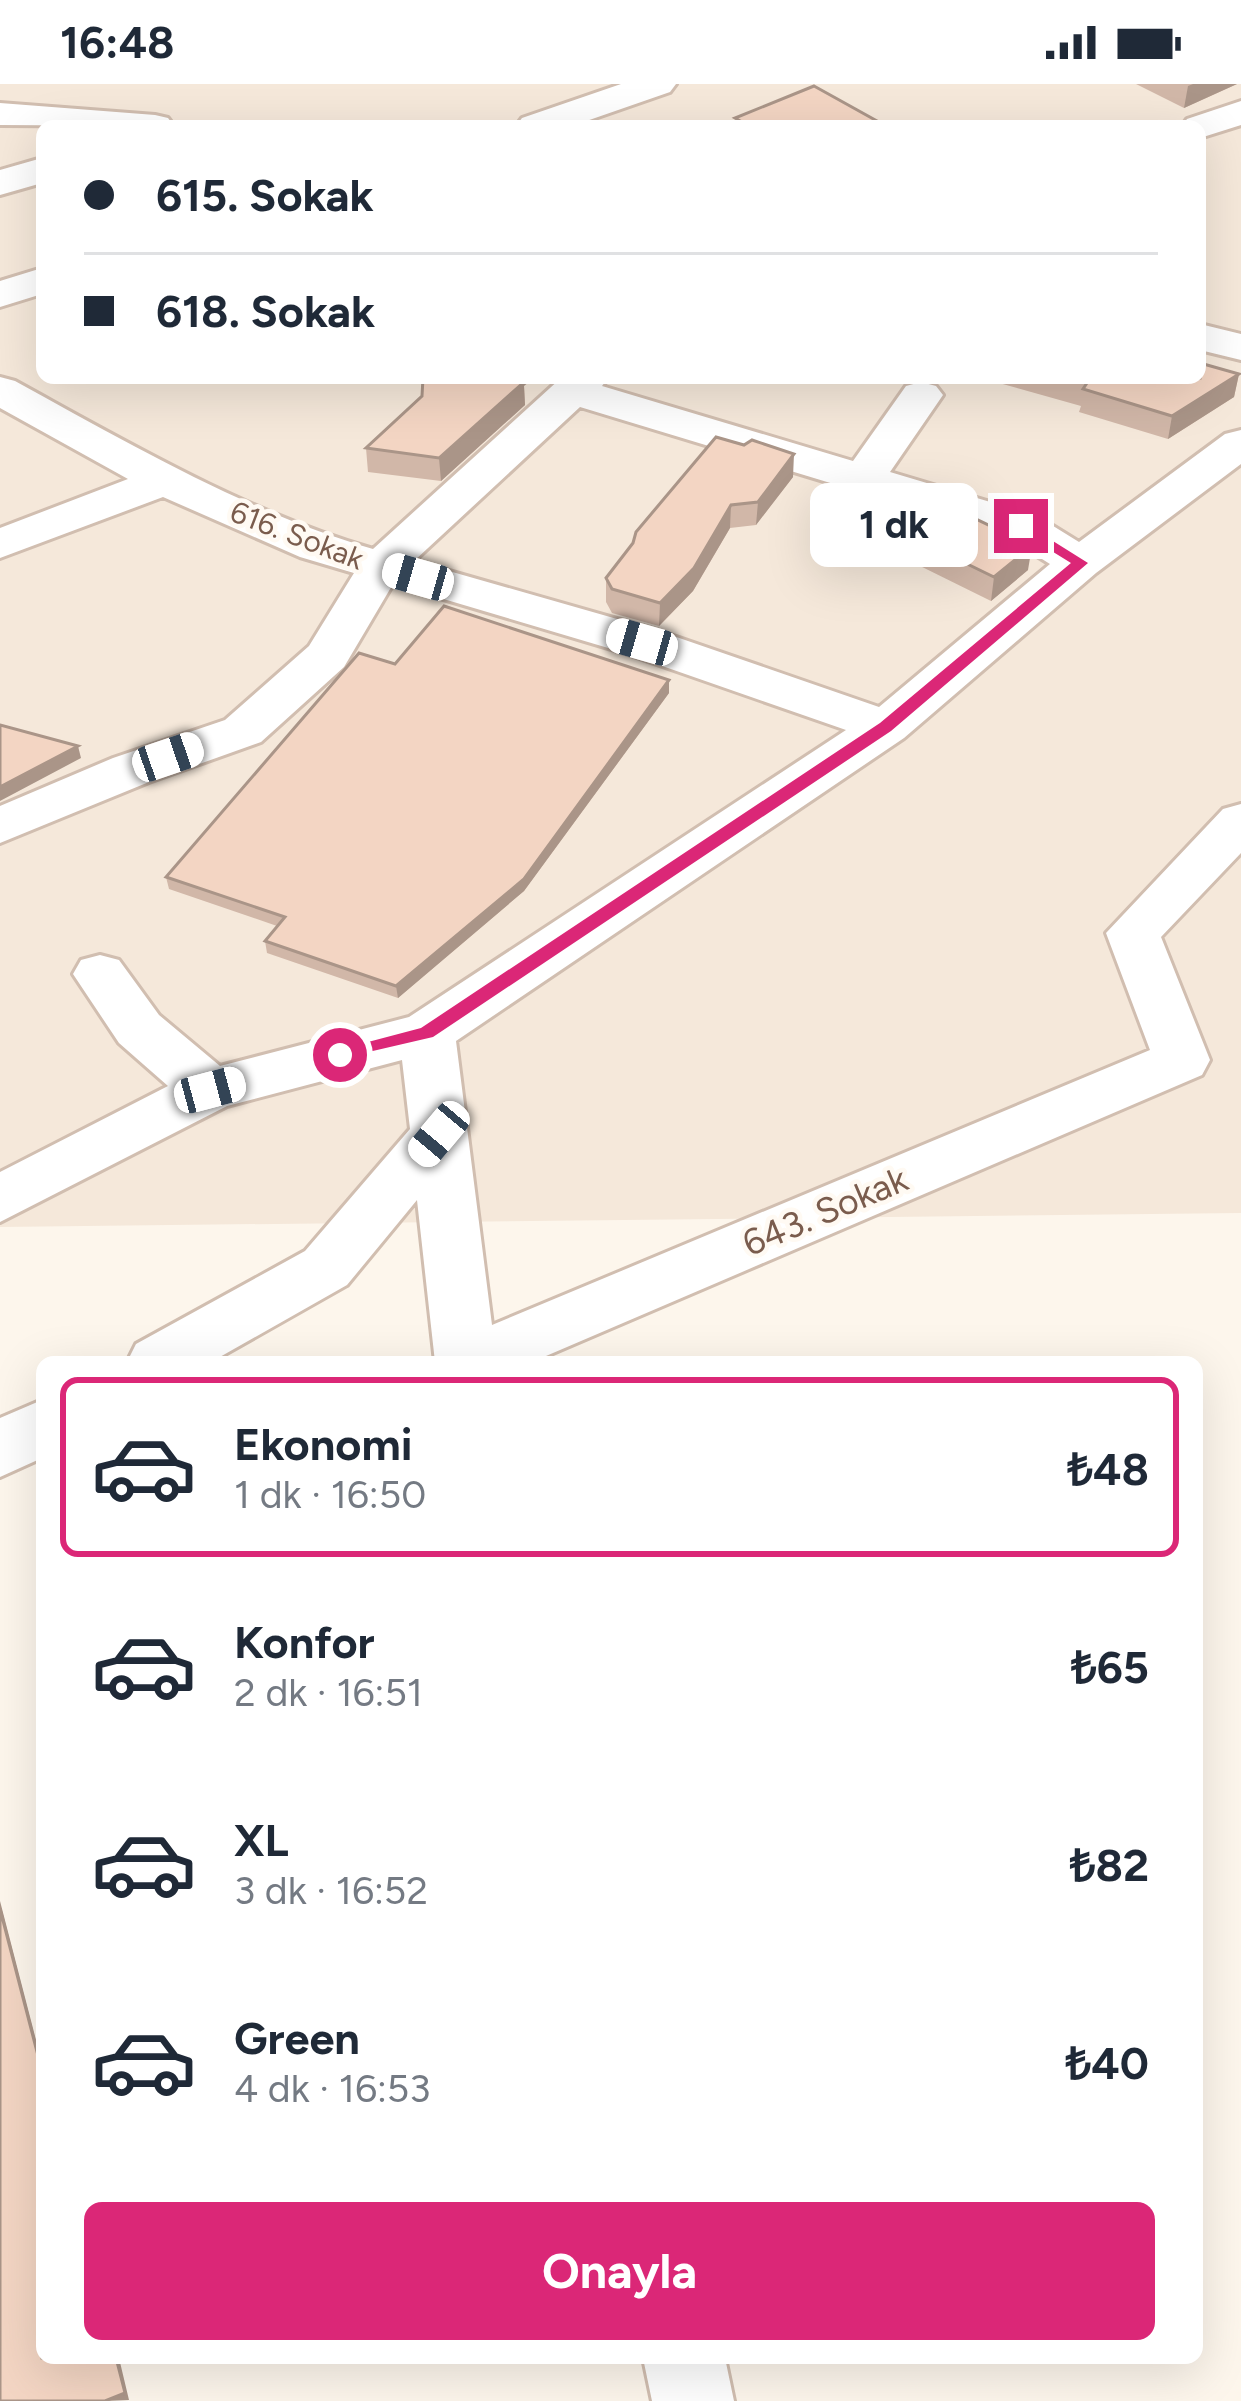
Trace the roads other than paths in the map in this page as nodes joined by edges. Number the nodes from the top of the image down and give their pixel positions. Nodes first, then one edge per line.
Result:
1 (86, 84) edge
2 (657, 84) edge
3 (1241, 112) edge
4 (0, 114) edge
5 (46, 118) junction
6 (73, 120) edge
7 (553, 120) edge
8 (1206, 126) edge
9 (36, 172) edge
10 (0, 184) edge
11 (36, 282) edge
12 (0, 295) edge
13 (1206, 338) edge
14 (1241, 347) edge
15 (579, 384) edge
16 (0, 390) edge
17 (921, 394) dead end
18 (1241, 443) edge
19 (864, 478) junction
20 (164, 482) junction
21 (0, 544) edge
22 (1080, 563) junction
23 (382, 566) junction
24 (886, 727) junction
25 (1241, 821) edge
26 (0, 826) edge
27 (100, 974) dead end
28 (427, 1033) junction
29 (210, 1090) junction
30 (439, 1134) junction
31 (0, 1198) edge
32 (169, 1356) edge
33 (466, 1356) edge
34 (481, 1356) edge
35 (36, 1429) edge
36 (0, 1450) edge
37 (685, 2364) edge
38 (693, 2401) edge

1 - 5 street
2 - 7 street
3 - 8 street
4 - 5 street
5 - 6 street
9 - 10 street
11 - 12 street
13 - 14 street
15 - 19 street
15 - 23 street
16 - 20 street, 616. Sokak
17 - 19 street
18 - 22 street
19 - 22 street
20 - 21 street
20 - 23 street, 616. Sokak
22 - 24 street
23 - 24 street, 616. Sokak
23 - 26 street
24 - 28 street
25 - 34 street, 643. Sokak
27 - 29 street
28 - 29 street
28 - 30 street
29 - 31 street
30 - 32 street
30 - 33 street
35 - 36 street
37 - 38 street

